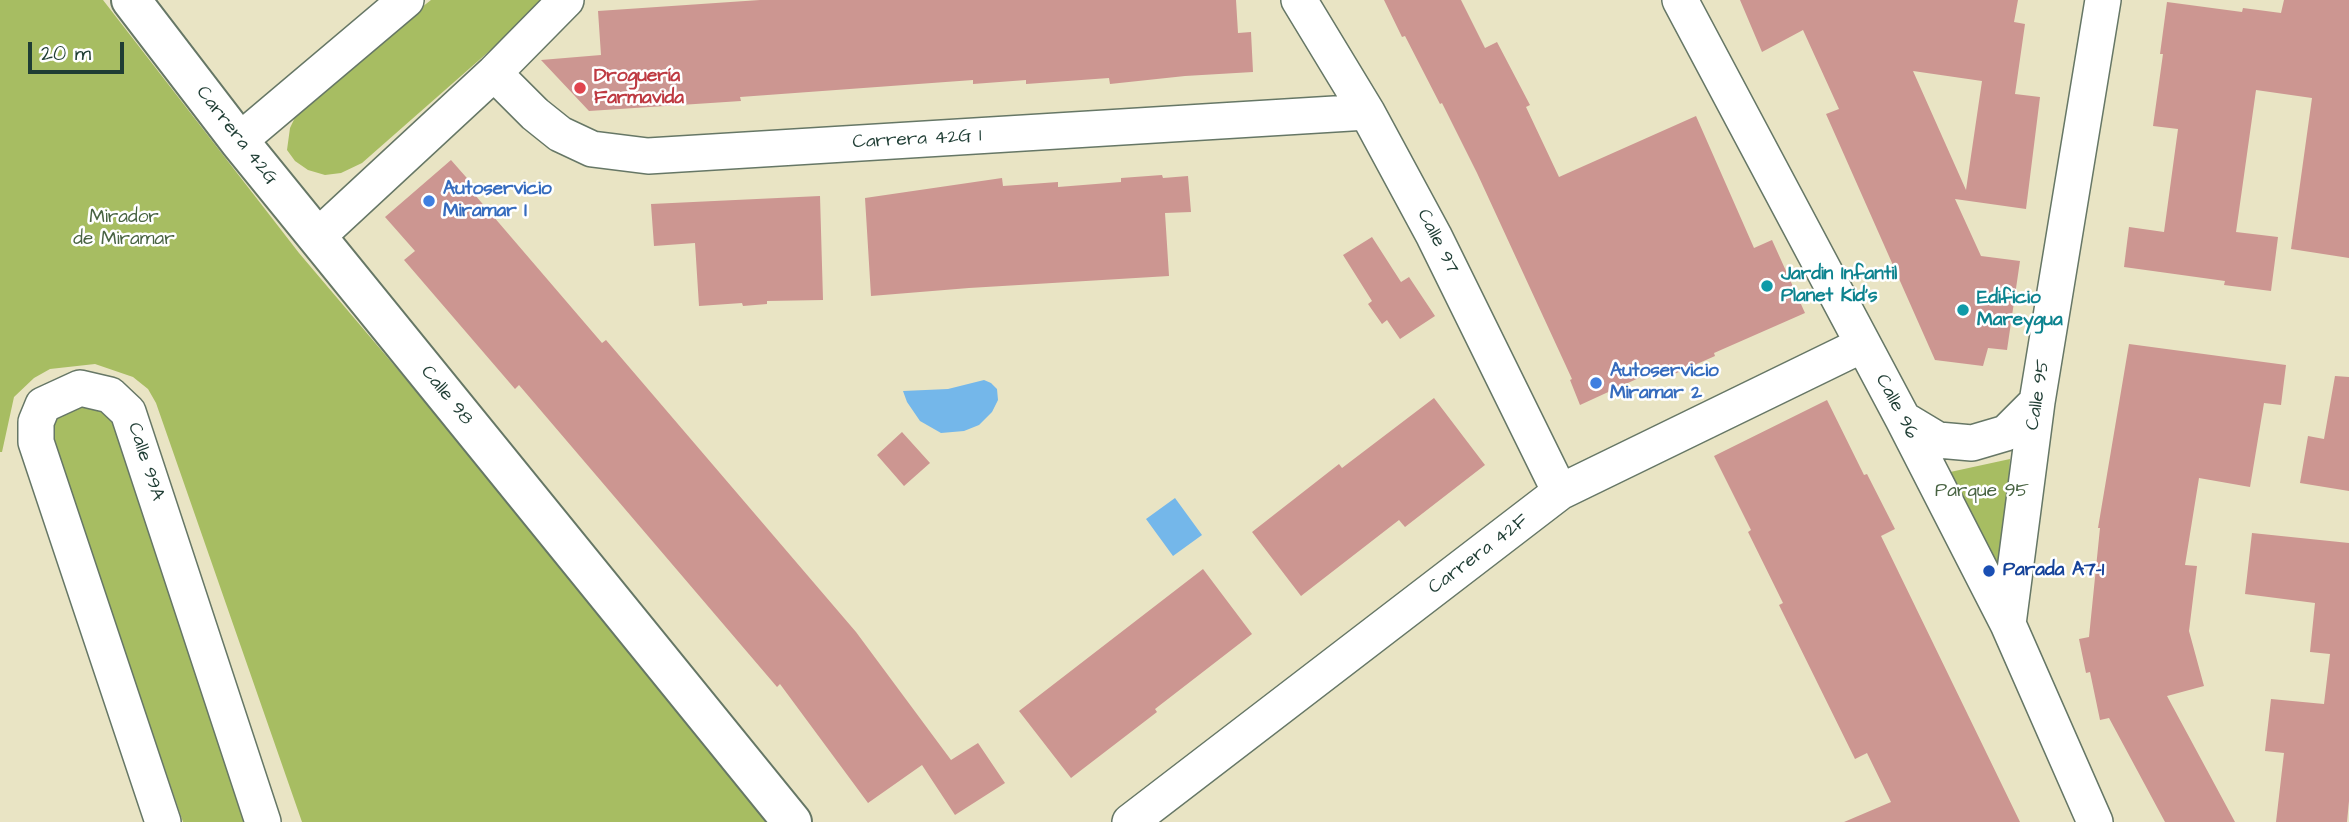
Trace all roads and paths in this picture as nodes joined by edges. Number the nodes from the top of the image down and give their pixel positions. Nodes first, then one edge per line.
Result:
1 (131, 0) edge
2 (406, 0) edge
3 (566, 0) edge
4 (1299, 0) edge
5 (1680, 0) edge
6 (2103, 0) edge
7 (494, 73) junction
8 (1367, 113) junction
9 (239, 141) junction
10 (317, 237) junction
11 (1862, 345) junction
12 (2037, 402) junction
13 (1903, 419) junction
14 (1560, 492) junction
15 (2008, 624) junction
16 (163, 822) edge
17 (264, 822) edge
18 (792, 822) edge
19 (1130, 822) edge
20 (2095, 822) edge

1 - 9 street, Carrera 42G
2 - 9 street
3 - 7 street
4 - 8 street, Calle 97
5 - 11 street, Calle 96
6 - 12 street, Calle 95
7 - 8 street, Carrera 42G 1
7 - 10 street
8 - 14 street, Calle 97
9 - 10 street, Carrera 42G
10 - 18 street, Calle 98
11 - 13 street, Calle 96
11 - 14 street, Carrera 42F
12 - 13 street
12 - 15 street, Calle 95
13 - 15 street, Calle 96
14 - 19 street, Carrera 42F
15 - 20 street, Calle 96
16 - 17 street, Calle 99A

